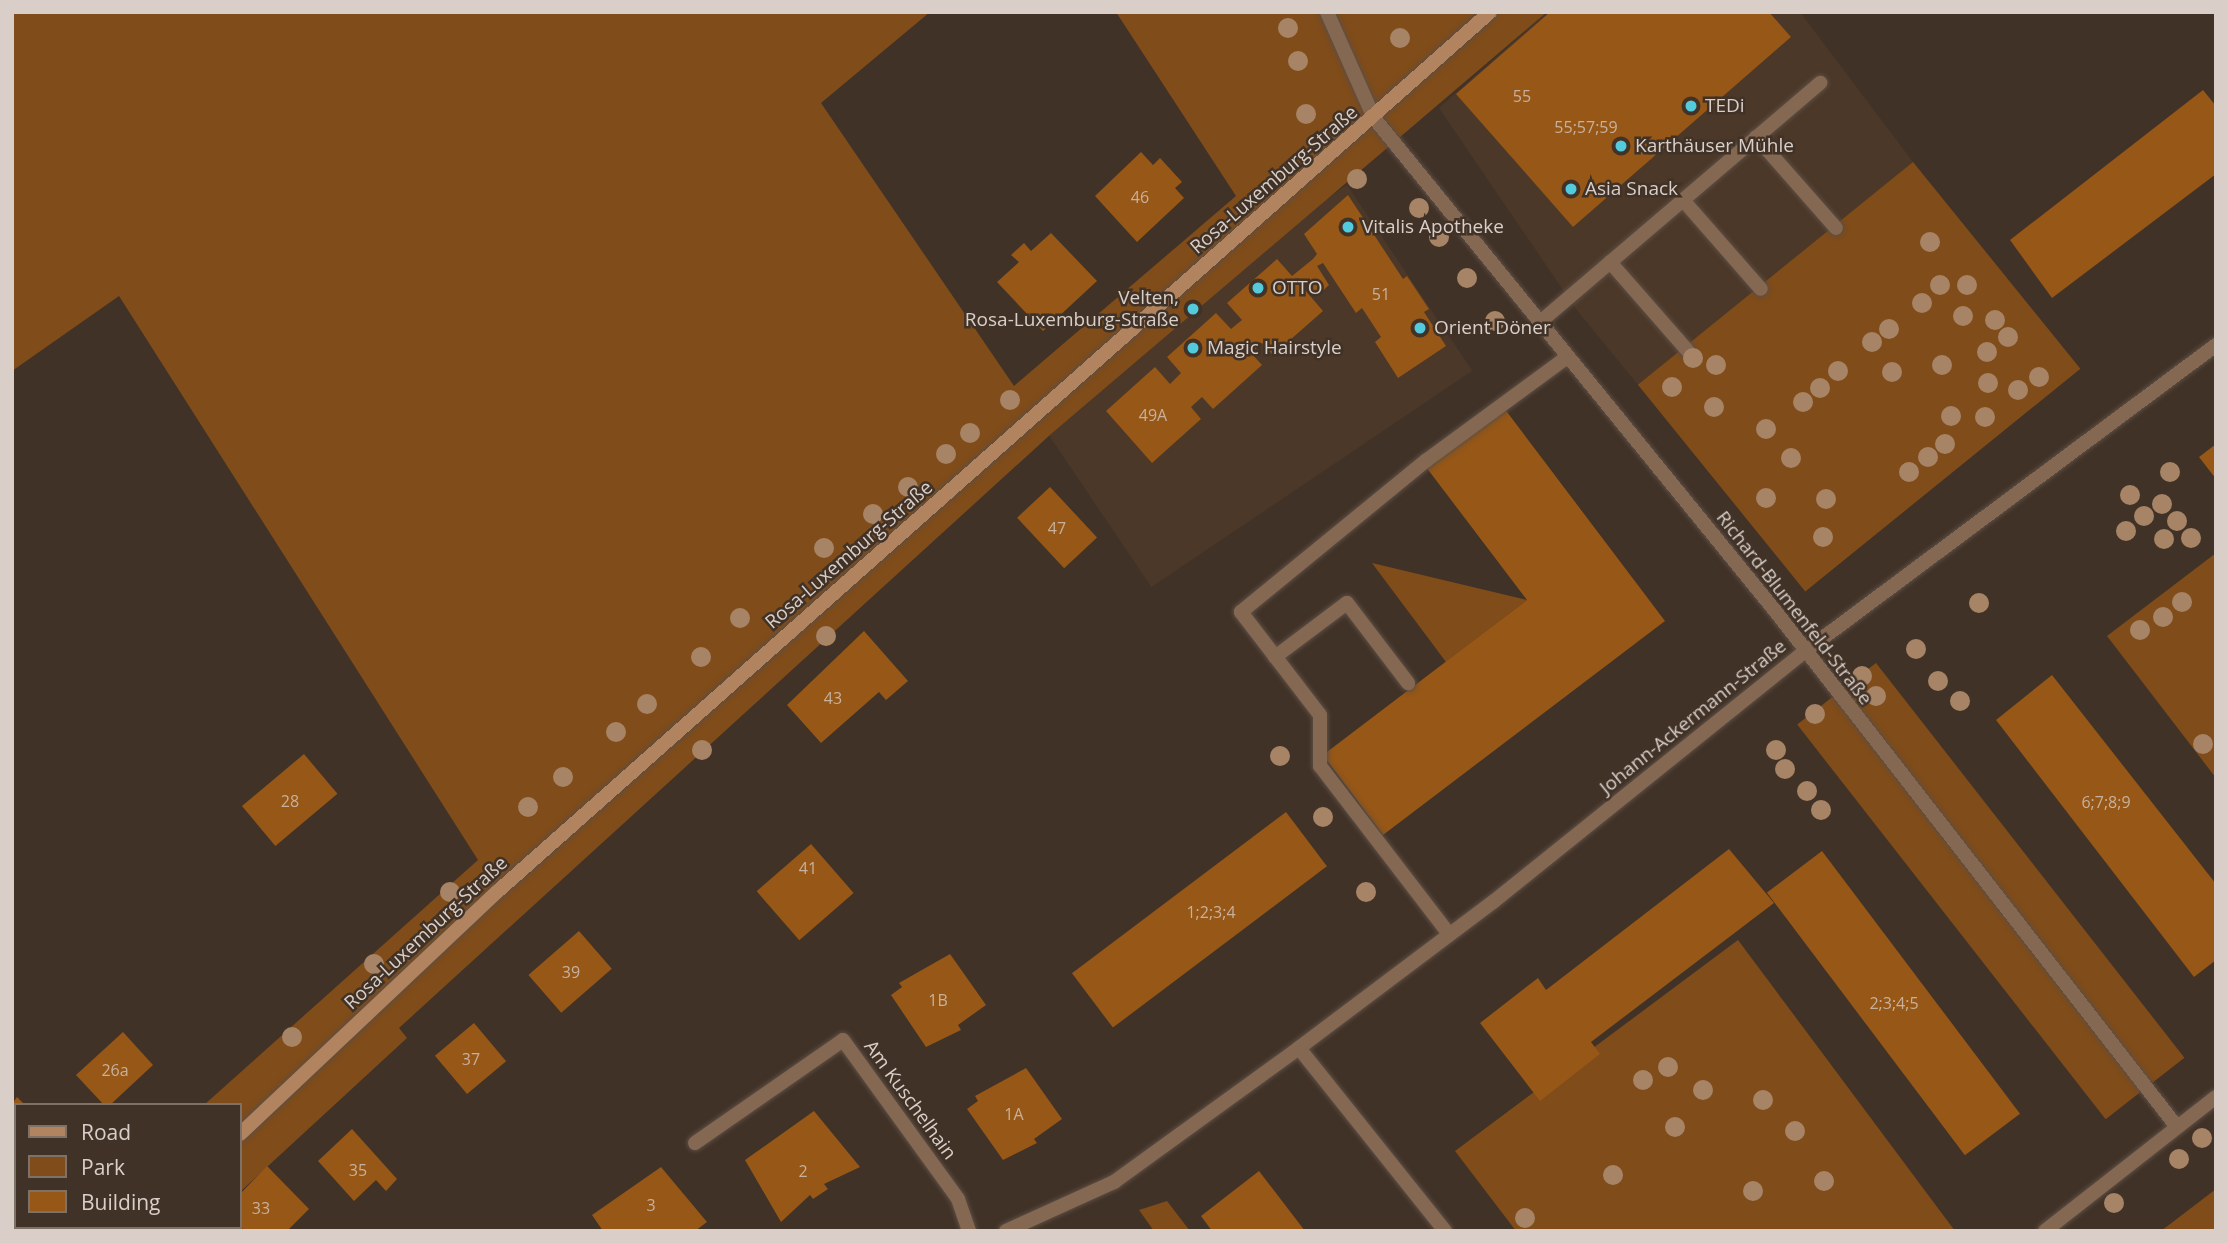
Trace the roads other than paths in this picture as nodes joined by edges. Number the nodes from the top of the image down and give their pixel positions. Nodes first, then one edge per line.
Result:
1 (1327, 12) edge
2 (1490, 12) edge
3 (1820, 83) dead end
4 (1374, 118) junction
5 (1756, 137) junction
6 (1683, 200) junction
7 (1836, 228) dead end
8 (1611, 262) junction
9 (1761, 289) dead end
10 (1539, 323) junction
11 (2216, 345) edge
12 (1688, 351) dead end
13 (1567, 357) junction
14 (1804, 652) junction
15 (1275, 657) junction
16 (1408, 683) dead end
17 (1449, 934) junction
18 (1299, 1048) junction
19 (2216, 1097) edge
20 (2177, 1127) junction
21 (242, 1132) edge
22 (695, 1143) dead end
23 (969, 1231) edge
24 (1006, 1231) edge
25 (1444, 1231) edge
26 (2045, 1231) edge

1 - 4 street, Richard-Blumenfeld-Straße
2 - 4 main road, Rosa-Luxemburg-Straße
3 - 5 street
4 - 10 street, Richard-Blumenfeld-Straße
4 - 21 main road, Rosa-Luxemburg-Straße
5 - 6 street
5 - 7 street
6 - 8 street
6 - 9 street
8 - 10 street
8 - 12 street
10 - 13 street, Richard-Blumenfeld-Straße
11 - 14 street, Johann-Ackermann-Straße
13 - 14 street, Richard-Blumenfeld-Straße
13 - 15 street
14 - 17 street, Johann-Ackermann-Straße
14 - 20 street, Richard-Blumenfeld-Straße
15 - 16 street
15 - 17 street
17 - 18 street, Johann-Ackermann-Straße
18 - 24 street
18 - 25 street
19 - 20 street
20 - 26 street
22 - 23 street, Am Kuschelhain

